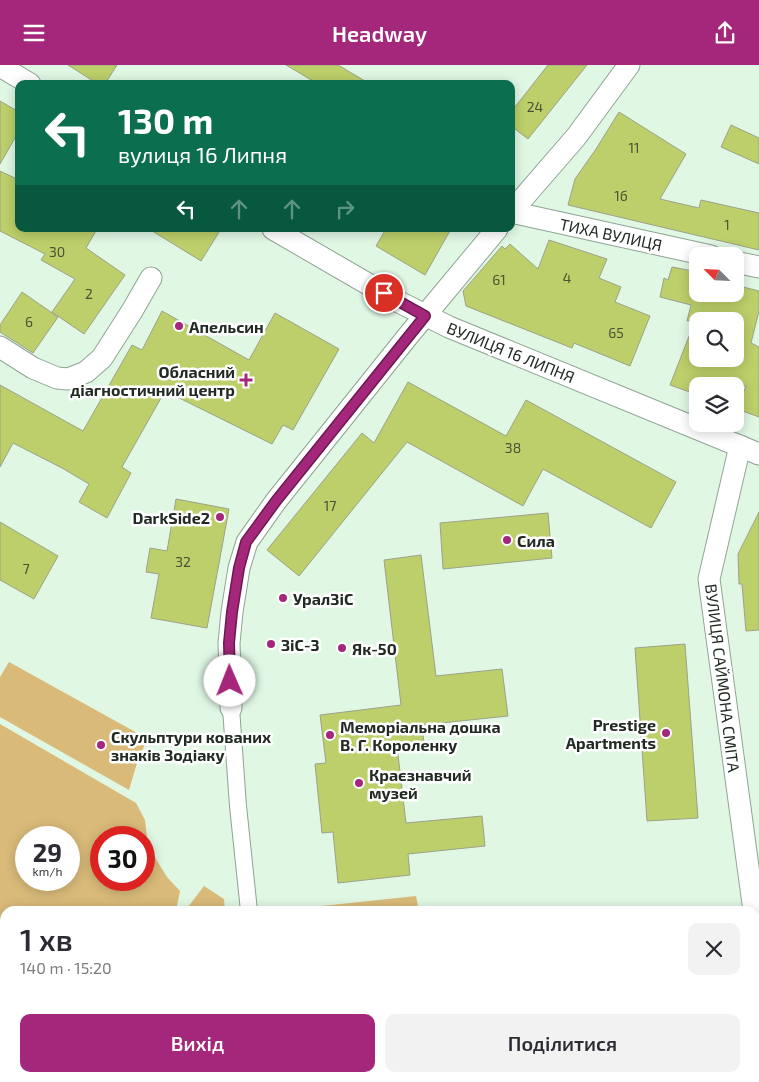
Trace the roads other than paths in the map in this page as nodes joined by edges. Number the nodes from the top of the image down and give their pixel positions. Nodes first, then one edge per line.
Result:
1 (0, 65) edge
2 (629, 65) edge
3 (24, 80) edge
4 (515, 207) edge
5 (515, 213) edge
6 (279, 232) edge
7 (495, 232) edge
8 (689, 251) edge
9 (744, 264) edge
10 (759, 267) edge
11 (151, 278) dead end
12 (425, 316) junction
13 (0, 347) edge
14 (750, 450) edge
15 (231, 708) joint
16 (248, 906) edge
17 (753, 906) edge

1 - 3 street
2 - 4 street
5 - 8 street, ТИХА ВУЛИЦЯ
6 - 12 street, ВУЛИЦЯ 16 ЛИПНЯ
7 - 12 street
9 - 10 street
11 - 13 street
12 - 14 street, ВУЛИЦЯ 16 ЛИПНЯ
12 - 15 street
14 - 17 street, ВУЛИЦЯ САЙМОНА СМІТА
15 - 16 street

